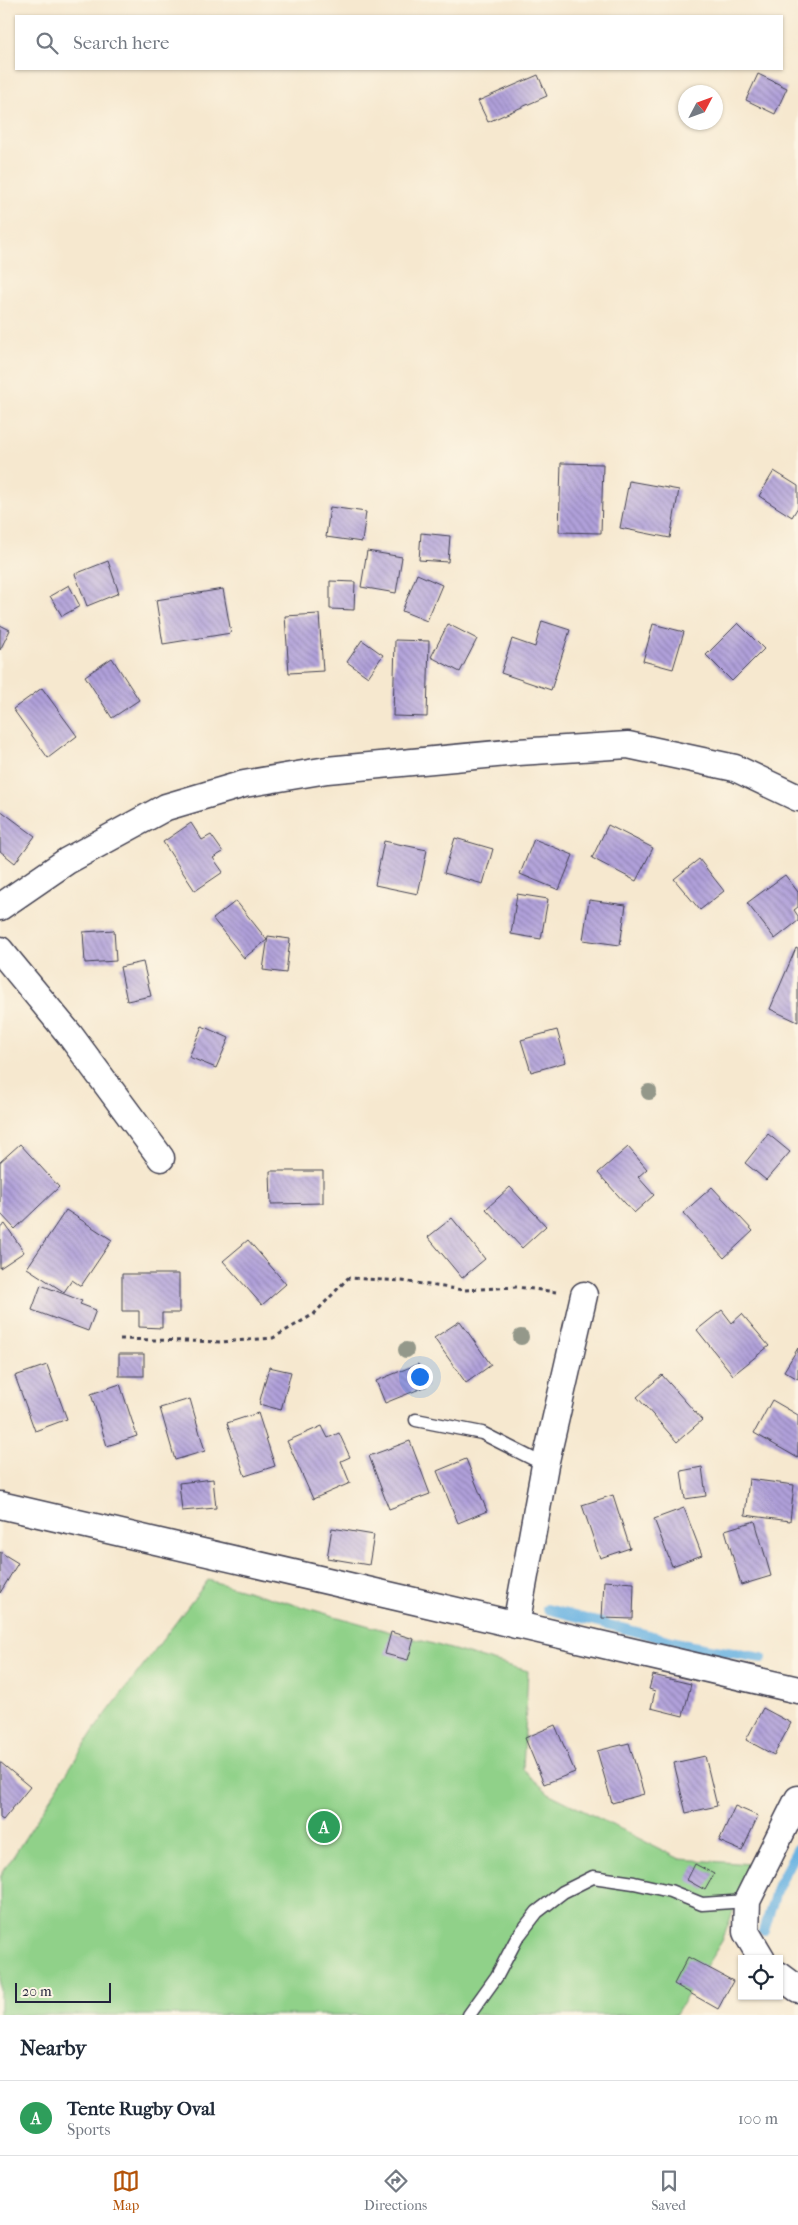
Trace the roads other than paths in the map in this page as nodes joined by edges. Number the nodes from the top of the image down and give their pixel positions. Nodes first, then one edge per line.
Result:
1 (798, 798) edge
2 (0, 907) edge
3 (0, 950) edge
4 (161, 1158) dead end
5 (584, 1295) road end
6 (416, 1420) dead end
7 (545, 1465) junction
8 (0, 1505) edge
9 (516, 1625) junction
10 (798, 1690) edge
11 (798, 1799) edge
12 (747, 1901) junction
13 (760, 1955) edge
14 (783, 1978) edge
15 (798, 1989) edge
16 (469, 2015) edge

1 - 2 street
3 - 4 street
5 - 7 street
6 - 7 lane
7 - 9 street
8 - 9 street
9 - 10 street
11 - 12 street
12 - 13 street
12 - 16 lane
14 - 15 street

